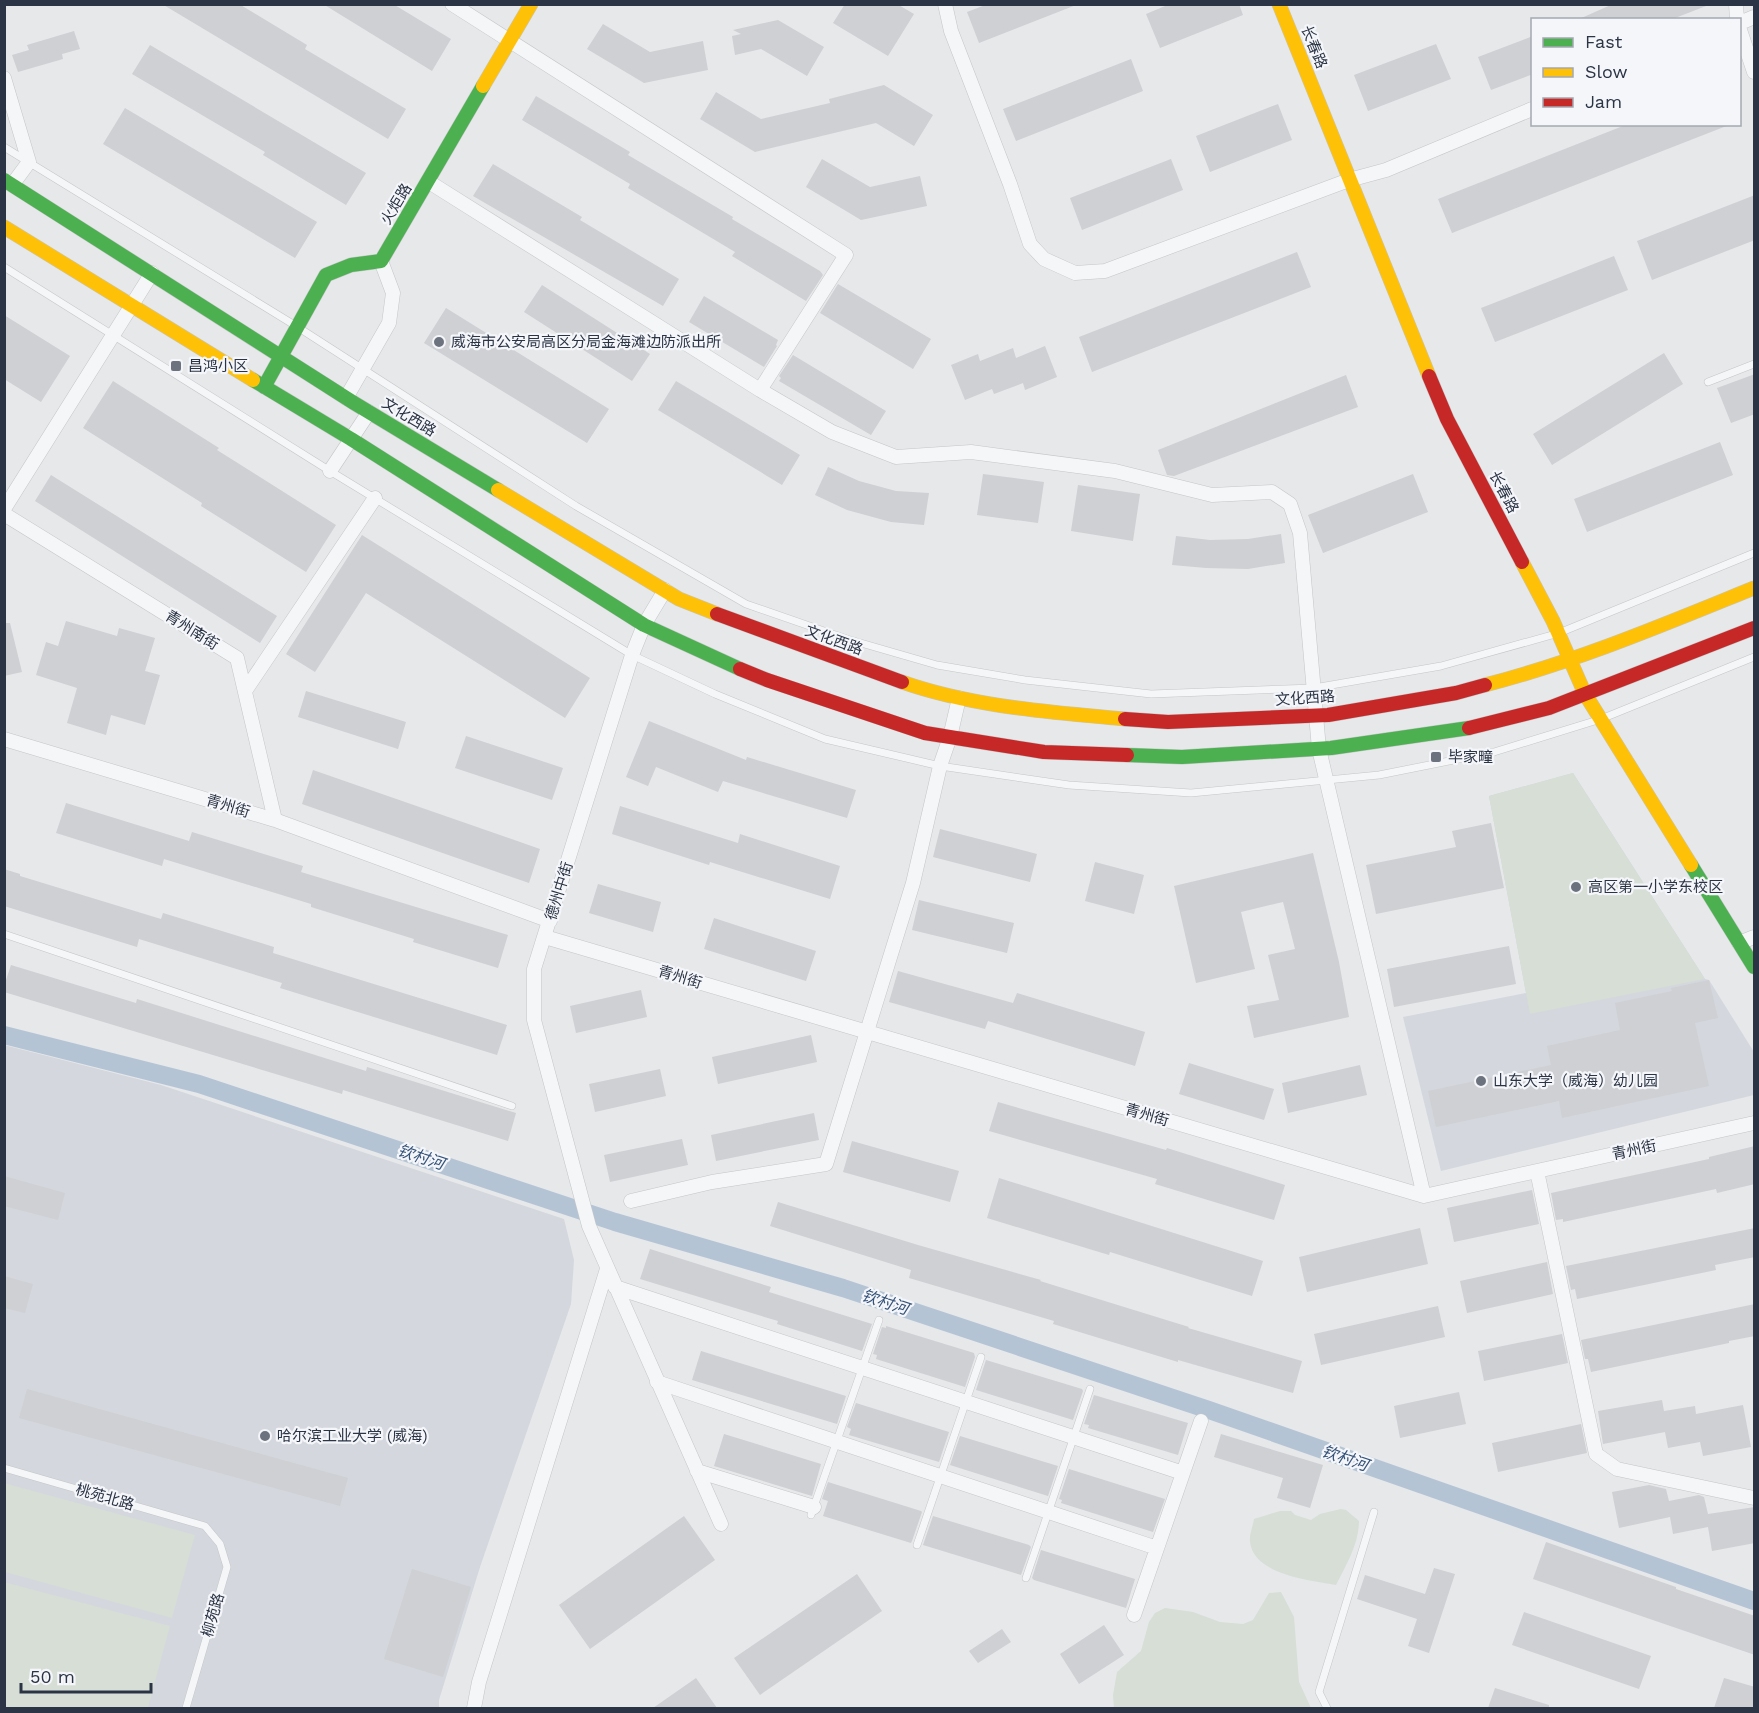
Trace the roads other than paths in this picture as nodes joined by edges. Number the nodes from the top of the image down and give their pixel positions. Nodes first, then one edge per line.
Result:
1 (452, 4) edge
2 (531, 4) edge
3 (945, 4) edge
4 (1279, 4) edge
5 (1755, 16) edge
6 (1741, 23) edge
7 (1741, 33) edge
8 (509, 40) junction
9 (1755, 72) edge
10 (4, 78) edge
11 (1531, 111) edge
12 (4, 147) edge
13 (28, 162) junction
14 (1349, 180) junction
15 (8, 182) edge
16 (429, 182) junction
17 (4, 227) edge
18 (381, 261) junction
19 (4, 267) edge
20 (152, 273) junction
21 (132, 307) junction
22 (296, 326) junction
23 (113, 335) junction
24 (280, 356) junction
25 (1755, 363) edge
26 (362, 369) junction
27 (1708, 382) dead end
28 (264, 387) junction
29 (760, 390) junction
30 (346, 398) junction
31 (369, 412) junction
32 (351, 439) junction
33 (330, 471) junction
34 (375, 498) junction
35 (4, 512) edge
36 (1755, 553) edge
37 (1755, 588) edge
38 (665, 590) junction
39 (644, 625) junction
40 (1755, 628) edge
41 (1559, 633) junction
42 (632, 655) junction
43 (1755, 657) edge
44 (1572, 660) junction
45 (1314, 688) junction
46 (245, 691) junction
47 (1585, 694) junction
48 (959, 698) junction
49 (1316, 716) junction
50 (1601, 718) junction
51 (950, 737) junction
52 (4, 739) edge
53 (1319, 749) junction
54 (940, 766) junction
55 (1328, 781) junction
56 (275, 820) junction
57 (550, 921) junction
58 (4, 934) edge
59 (545, 937) junction
60 (1755, 937) edge
61 (1739, 943) junction
62 (1755, 967) edge
63 (867, 1033) junction
64 (512, 1106) dead end
65 (1755, 1123) edge
66 (1537, 1171) junction
67 (1424, 1196) junction
68 (632, 1201) dead end
69 (607, 1269) junction
70 (615, 1287) junction
71 (879, 1320) dead end
72 (981, 1357) dead end
73 (862, 1368) junction
74 (657, 1382) junction
75 (1090, 1389) dead end
76 (966, 1402) junction
77 (1201, 1421) dead end
78 (1073, 1437) junction
79 (837, 1441) junction
80 (4, 1468) edge
81 (697, 1471) junction
82 (1183, 1473) junction
83 (941, 1476) junction
84 (1755, 1498) edge
85 (812, 1511) joint
86 (1049, 1511) junction
87 (1374, 1512) dead end
88 (721, 1524) dead end
89 (205, 1526) joint
90 (917, 1545) dead end
91 (1157, 1548) junction
92 (1026, 1578) dead end
93 (1134, 1615) dead end
94 (186, 1708) edge
95 (474, 1708) edge
96 (1328, 1708) edge

1 - 8 street
2 - 8 main road, 火炬路
3 - 14 street
4 - 14 main road, 长春路
5 - 6 street
7 - 9 street
8 - 16 main road, 火炬路
8 - 29 street
10 - 13 street
11 - 14 street
12 - 13 lane
13 - 15 street
13 - 22 lane
14 - 41 main road, 长春路
15 - 20 main road, 文化西路
16 - 18 main road, 火炬路
16 - 29 street
17 - 21 main road
18 - 22 main road
18 - 26 street
19 - 23 lane
20 - 21 street
20 - 24 main road, 文化西路
21 - 23 street
21 - 28 main road
22 - 24 main road
22 - 26 lane
23 - 33 lane
23 - 35 street
24 - 28 main road
24 - 30 main road, 文化西路
25 - 27 lane
26 - 30 street
26 - 45 lane
28 - 32 main road
29 - 45 street
30 - 31 main road, 文化西路
31 - 32 street
31 - 38 main road, 文化西路
32 - 33 street
32 - 39 main road
33 - 34 lane
34 - 42 lane
34 - 46 street
35 - 46 street, 青州南街
36 - 41 lane
37 - 44 main road, 文化西路
38 - 39 street, 德州中街
38 - 48 main road, 文化西路
39 - 42 street, 德州中街
39 - 51 main road
40 - 47 main road
41 - 44 main road, 长春路
41 - 45 lane
42 - 54 lane
42 - 57 street, 德州中街
43 - 50 lane
44 - 47 main road, 长春路
44 - 49 main road, 文化西路
45 - 49 street
46 - 56 street, 青州南街
47 - 50 main road, 长春路
47 - 53 main road
48 - 49 main road, 文化西路
48 - 51 street
49 - 53 street
50 - 55 lane
50 - 61 main road, 长春路
51 - 53 main road
51 - 54 street
52 - 56 street, 青州街
53 - 55 street
54 - 55 lane
54 - 63 street
55 - 67 street
56 - 57 street, 青州街
57 - 59 street, 德州中街
58 - 64 lane
59 - 63 street, 青州街
59 - 69 street, 德州中街
60 - 61 street
61 - 62 main road, 长春路
63 - 67 street, 青州街
63 - 68 street
65 - 66 street, 青州街
66 - 67 street, 青州街
66 - 84 street
69 - 70 street, 德州中街
69 - 95 street
70 - 73 street
70 - 74 street, 德州中街
71 - 73 lane
72 - 76 lane
73 - 76 street
73 - 79 lane
74 - 79 street
74 - 81 street, 德州中街
75 - 78 lane
76 - 78 street
76 - 83 lane
77 - 82 street
78 - 82 street
78 - 86 lane
79 - 83 street
79 - 85 lane
80 - 89 lane, 桃苑北路
81 - 85 street
81 - 88 street, 德州中街
82 - 91 street
83 - 86 street
83 - 90 lane
86 - 91 street
86 - 92 lane
87 - 96 lane
89 - 94 lane, 柳苑路
91 - 93 street

